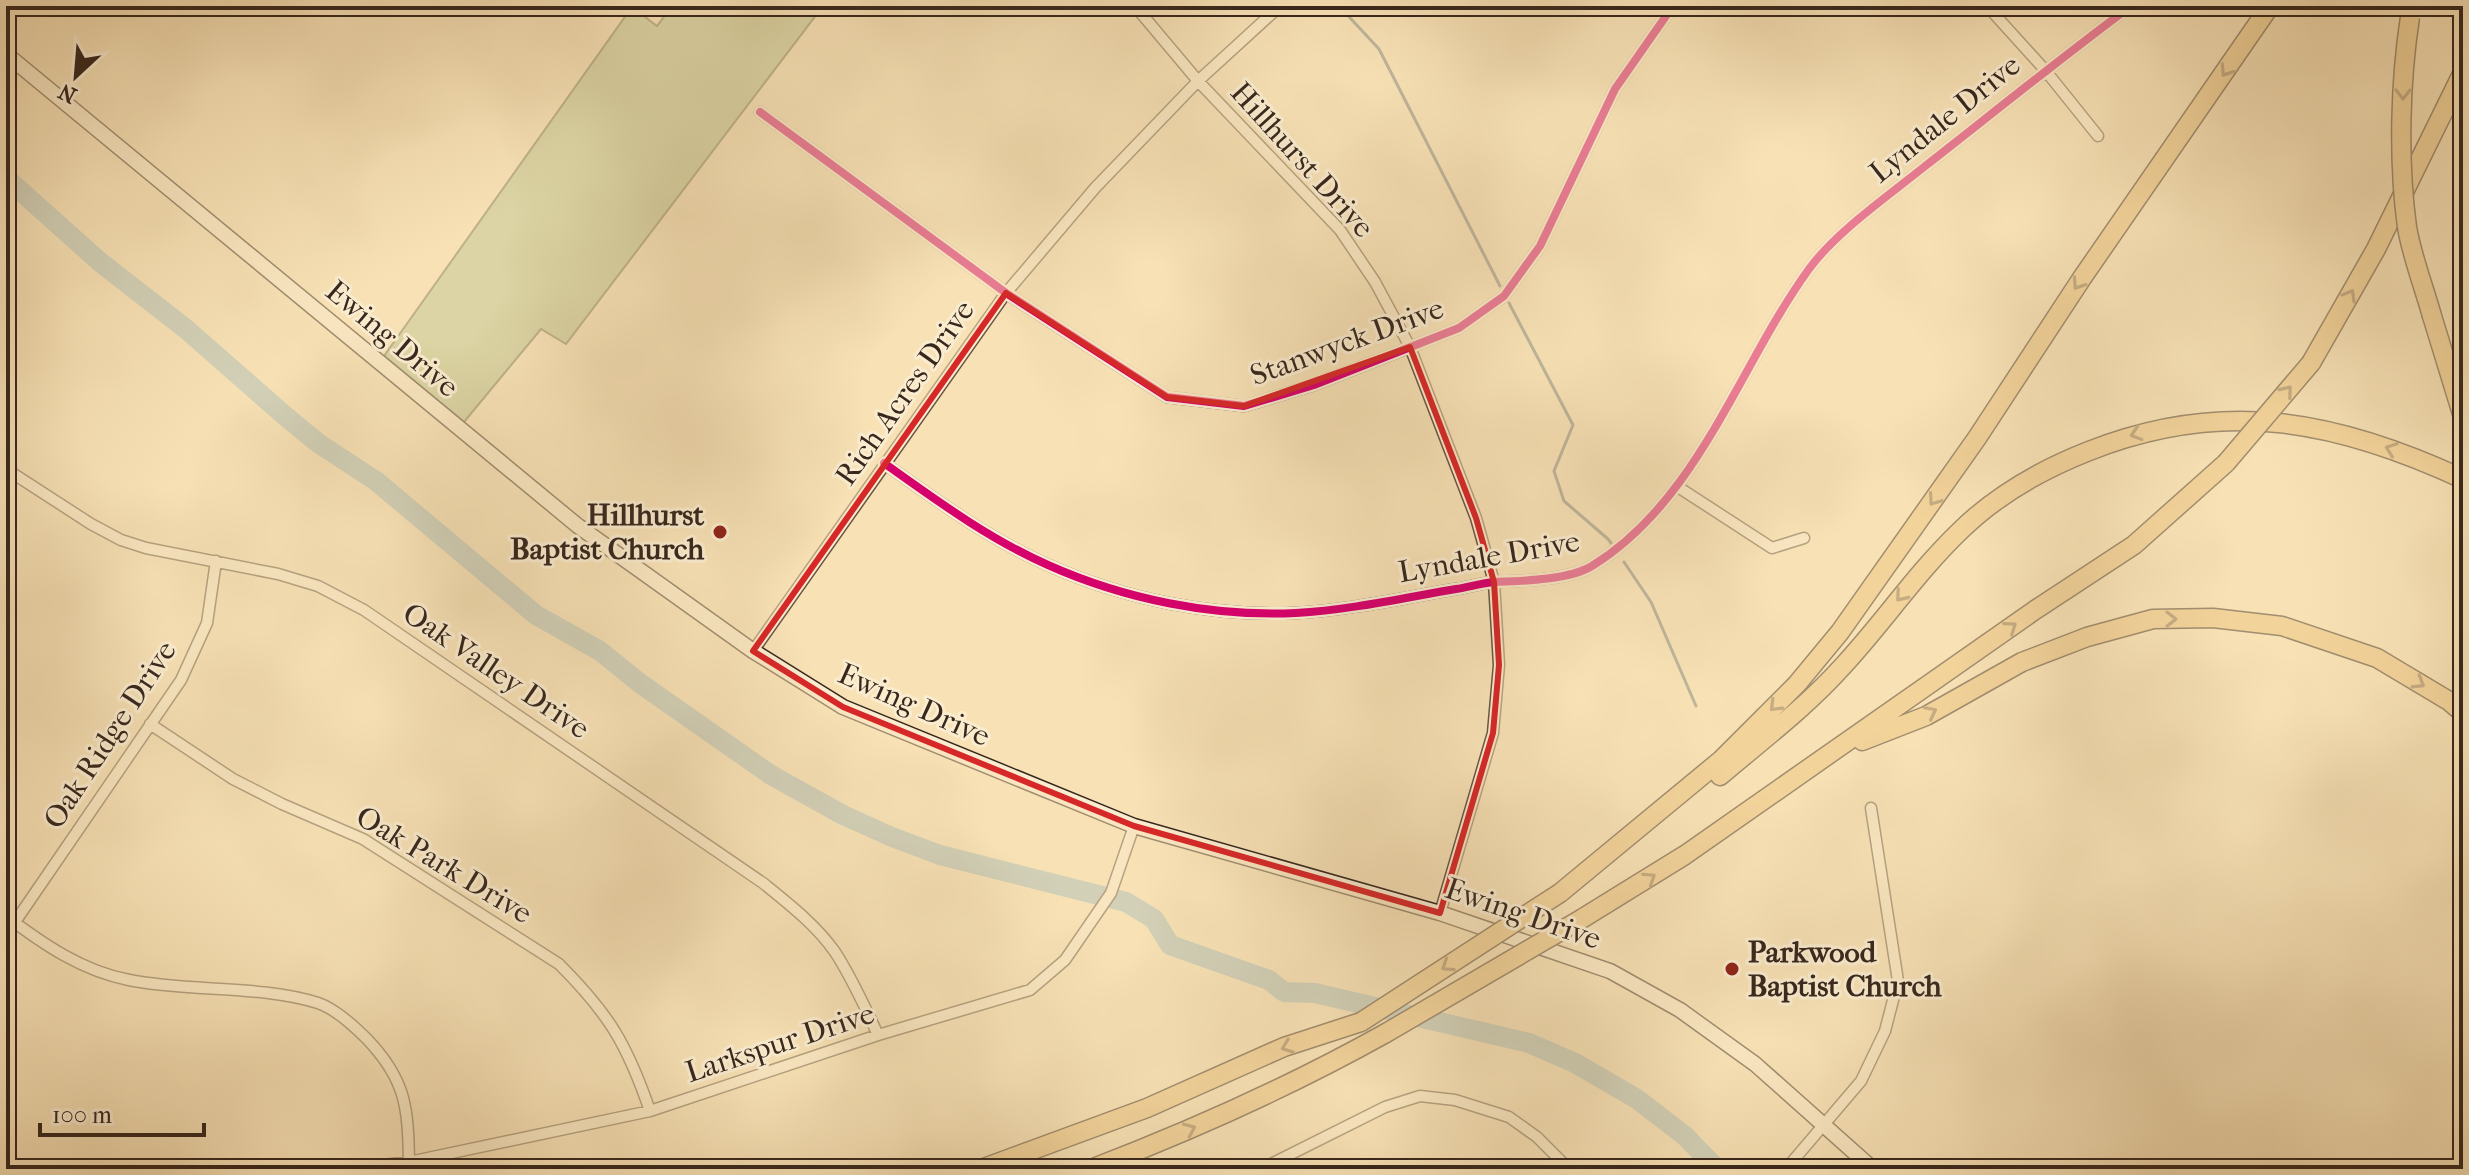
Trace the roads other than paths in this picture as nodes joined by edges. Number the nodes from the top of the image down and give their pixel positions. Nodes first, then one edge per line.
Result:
1 (1135, 6) edge
2 (1280, 6) edge
3 (1673, 6) edge
4 (1987, 6) edge
5 (2131, 6) edge
6 (2270, 6) edge
7 (2410, 11) edge
8 (6, 54) edge
9 (2045, 70) junction
10 (2463, 72) edge
11 (1198, 81) junction
12 (760, 112) dead end
13 (2098, 136) dead end
14 (1006, 293) junction
15 (1410, 347) junction
16 (2463, 417) edge
17 (884, 463) junction
18 (6, 469) edge
19 (2463, 479) edge
20 (1678, 487) junction
21 (1804, 538) dead end
22 (216, 561) junction
23 (1494, 582) junction
24 (753, 651) junction
25 (2463, 713) edge
26 (150, 724) junction
27 (1833, 753) junction
28 (1871, 808) dead end
29 (1134, 826) junction
30 (1605, 856) junction
31 (1440, 913) junction
32 (10, 919) edge
33 (878, 1035) junction
34 (650, 1111) junction
35 (1822, 1124) junction
36 (409, 1162) junction
37 (348, 1169) edge
38 (981, 1169) edge
39 (1091, 1169) edge
40 (1261, 1169) edge
41 (1569, 1169) edge
42 (1786, 1169) edge
43 (1873, 1169) edge

1 - 11 street, Hillhurst Drive
2 - 11 street, Rich Acres Drive
3 - 15 street, Stanwyck Drive
4 - 9 street
5 - 9 street, Lyndale Drive
6 -> 30 highway
7 -> 16 highway, bridge
8 - 24 main road, Ewing Drive
9 - 13 street
9 - 20 street, Lyndale Drive
27 -> 10 highway, bridge
11 - 14 street, Rich Acres Drive
11 - 15 street, Hillhurst Drive
12 - 14 street, Stanwyck Drive
14 - 15 street, Stanwyck Drive
14 - 17 street, Rich Acres Drive
15 - 23 street, Hillhurst Drive
17 - 23 street, Lyndale Drive
17 - 24 street, Rich Acres Drive
18 - 22 street, Oak Valley Drive
19 -> 30 highway
20 - 21 street
20 - 23 street, Lyndale Drive
22 - 26 street, Oak Ridge Drive
22 - 33 street, Oak Valley Drive
23 - 31 street, Hillhurst Drive
24 - 29 main road, Ewing Drive
27 -> 25 highway
26 - 32 street, Oak Ridge Drive
26 - 34 street, Oak Park Drive
39 -> 27 highway, bridge
28 - 35 street
29 - 31 main road, Ewing Drive
29 - 33 street, Larkspur Drive
30 -> 38 highway, bridge
31 - 35 main road, Ewing Drive
32 - 36 street
33 - 34 street, Larkspur Drive
34 - 36 street, Larkspur Drive
35 - 42 street
35 - 43 main road, Ewing Drive
36 - 37 street, Larkspur Drive
40 - 41 street

